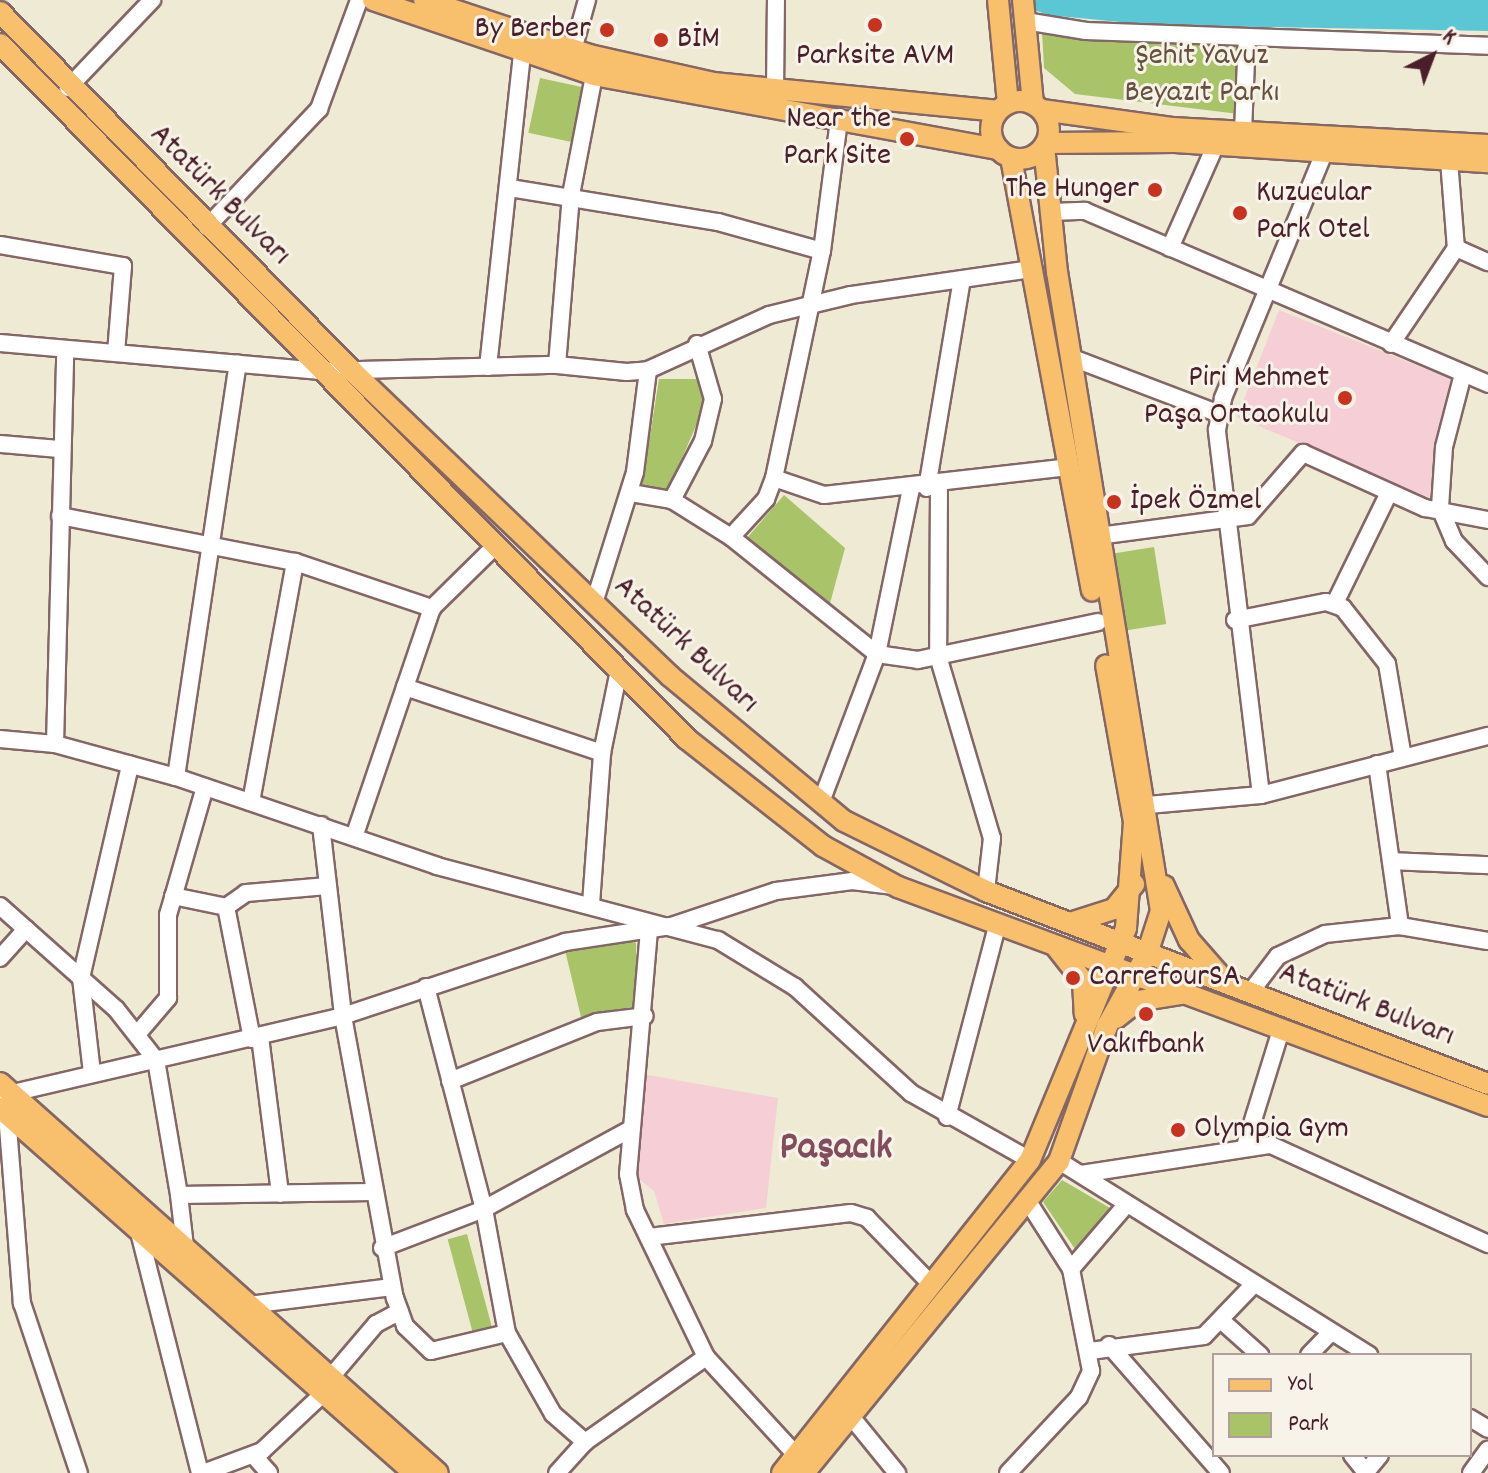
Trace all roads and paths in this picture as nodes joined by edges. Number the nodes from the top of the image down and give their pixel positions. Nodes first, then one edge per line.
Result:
1 (152, 0) edge
2 (359, 0) edge
3 (373, 0) edge
4 (424, 0) edge
5 (587, 0) edge
6 (776, 0) edge
7 (998, 0) edge
8 (1024, 10) edge
9 (7, 20) edge
10 (1247, 37) junction
11 (1488, 46) edge
12 (1, 49) edge
13 (573, 50) junction
14 (522, 53) junction
15 (594, 75) junction
16 (68, 88) junction
17 (775, 92) junction
18 (1002, 107) junction
19 (1038, 107) junction
20 (839, 120) junction
21 (1243, 132) junction
22 (1216, 144) junction
23 (1046, 145) junction
24 (1488, 145) edge
25 (1325, 151) junction
26 (1004, 154) junction
27 (1449, 160) junction
28 (1488, 162) edge
29 (510, 188) junction
30 (571, 195) junction
31 (1051, 212) junction
32 (207, 227) junction
33 (0, 245) edge
34 (1170, 248) junction
35 (1456, 248) junction
36 (822, 251) junction
37 (1488, 262) edge
38 (1032, 269) junction
39 (962, 279) junction
40 (1264, 293) junction
41 (810, 305) junction
42 (0, 343) edge
43 (697, 344) junction
44 (1391, 344) junction
45 (65, 349) junction
46 (116, 353) junction
47 (1070, 357) junction
48 (238, 364) junction
49 (557, 365) junction
50 (488, 367) junction
51 (648, 370) junction
52 (321, 371) junction
53 (353, 372) junction
54 (1463, 374) junction
55 (1488, 384) edge
56 (1219, 414) junction
57 (0, 444) edge
58 (60, 449) junction
59 (1070, 467) junction
60 (774, 478) junction
61 (926, 488) junction
62 (631, 493) junction
63 (1389, 493) junction
64 (672, 500) junction
65 (1440, 508) junction
66 (60, 516) junction
67 (1488, 520) edge
68 (1223, 522) junction
69 (1098, 536) junction
70 (731, 537) junction
71 (214, 545) junction
72 (495, 546) junction
73 (295, 562) junction
74 (1488, 577) edge
75 (594, 603) junction
76 (1335, 603) junction
77 (432, 608) junction
78 (1235, 620) junction
79 (1098, 622) junction
80 (877, 654) junction
81 (938, 656) junction
82 (619, 670) junction
83 (405, 687) junction
84 (1488, 736) edge
85 (0, 739) edge
86 (55, 744) junction
87 (602, 753) junction
88 (1403, 758) junction
89 (1377, 764) junction
90 (130, 765) junction
91 (176, 777) junction
92 (205, 787) junction
93 (1261, 795) junction
94 (251, 802) junction
95 (821, 802) junction
96 (1148, 805) junction
97 (321, 825) junction
98 (354, 837) junction
99 (1391, 861) junction
100 (1488, 865) edge
101 (1159, 876) junction
102 (1134, 884) junction
103 (328, 886) junction
104 (898, 887) junction
105 (986, 891) junction
106 (173, 896) junction
107 (591, 904) junction
108 (0, 906) edge
109 (226, 907) junction
110 (998, 923) junction
111 (1069, 923) junction
112 (671, 926) junction
113 (1400, 926) junction
114 (26, 929) junction
115 (649, 930) junction
116 (1488, 941) edge
117 (1120, 942) junction
118 (1052, 943) junction
119 (1147, 954) junction
120 (0, 958) edge
121 (1111, 965) junction
122 (1136, 975) junction
123 (81, 978) junction
124 (1229, 985) junction
125 (426, 987) junction
126 (1185, 994) junction
127 (1249, 994) junction
128 (343, 1016) junction
129 (645, 1016) junction
130 (1085, 1017) junction
131 (1107, 1026) junction
132 (1281, 1030) junction
133 (139, 1032) junction
134 (256, 1038) junction
135 (156, 1060) junction
136 (92, 1073) junction
137 (450, 1081) junction
138 (1488, 1084) edge
139 (3, 1099) edge
140 (1488, 1106) edge
141 (947, 1117) junction
142 (631, 1129) junction
143 (1246, 1143) junction
144 (1030, 1160) junction
145 (1059, 1161) junction
146 (5, 1165) edge
147 (1081, 1174) junction
148 (372, 1192) junction
149 (280, 1194) junction
150 (179, 1195) junction
151 (1027, 1200) junction
152 (1127, 1204) junction
153 (484, 1209) junction
154 (138, 1228) junction
155 (649, 1237) junction
156 (1488, 1244) edge
157 (185, 1247) junction
158 (382, 1248) junction
159 (1071, 1269) junction
160 (931, 1284) junction
161 (1254, 1284) junction
162 (392, 1287) junction
163 (249, 1305) junction
164 (400, 1311) junction
165 (1223, 1322) junction
166 (1331, 1332) junction
167 (507, 1333) junction
168 (1109, 1345) junction
169 (1090, 1351) junction
170 (1258, 1353) edge
171 (1311, 1353) edge
172 (1366, 1353) edge
173 (706, 1357) junction
174 (328, 1384) junction
175 (853, 1419) junction
176 (585, 1442) junction
177 (1488, 1450) edge
178 (253, 1455) junction
179 (801, 1465) edge
180 (1030, 1467) edge
181 (79, 1473) edge
182 (201, 1473) edge
183 (269, 1473) edge
184 (414, 1473) edge
185 (438, 1473) edge
186 (557, 1473) edge
187 (782, 1473) edge
188 (897, 1473) edge
189 (1008, 1473) edge
190 (1221, 1473) edge
191 (1471, 1473) edge

1 - 16 street
2 - 32 street
3 - 14 main road
4 - 13 main road
5 - 13 street
6 - 17 street
7 - 18 main road
8 - 10 street
8 - 19 main road
9 - 12 street
9 - 16 main road, Atatürk Bulvarı
10 - 11 street
10 - 21 street
12 - 52 main road, Atatürk Bulvarı
13 - 17 main road
14 - 15 main road
14 - 29 street
15 - 20 main road
15 - 30 street
16 - 32 main road, Atatürk Bulvarı
17 - 18 main road
18 - 19 main road
18 - 26 main road
19 - 21 main road
19 - 23 main road
20 - 26 main road
20 - 36 street
21 - 24 main road
22 - 23 main road
22 - 25 main road
22 - 34 street
23 - 26 main road
23 - 31 main road
25 - 27 main road
25 - 40 street
26 - 38 main road
27 - 28 main road
27 - 35 street
29 - 30 street
29 - 50 street
30 - 36 street
30 - 49 street
31 - 34 street
31 - 47 main road
32 - 53 main road, Atatürk Bulvarı
33 - 46 street
34 - 40 street
35 - 37 street
35 - 44 street
36 - 41 street
38 - 39 street
38 - 59 main road
39 - 41 street
39 - 61 street
40 - 44 street
40 - 56 street
41 - 43 street
41 - 60 street
42 - 45 street
43 - 51 street
43 - 64 street
44 - 54 street
45 - 46 street
45 - 58 street
46 - 48 street
47 - 56 street
47 - 69 main road
48 - 52 street
48 - 71 street
49 - 50 street
49 - 51 street
50 - 53 street
51 - 62 street
52 - 53 street
52 - 72 main road, Atatürk Bulvarı
53 - 75 main road, Atatürk Bulvarı
54 - 55 street
54 - 65 street
56 - 68 street
57 - 58 street
58 - 66 street
59 - 61 street
59 - 79 main road
60 - 61 street
60 - 70 street
61 - 80 street
61 - 81 street
62 - 64 street
62 - 75 street
63 - 65 street
63 - 68 street
63 - 76 street
64 - 70 street
65 - 67 street
65 - 74 street
66 - 71 street
66 - 86 street
68 - 69 street
68 - 78 street
69 - 96 main road
70 - 80 street
71 - 73 street
71 - 91 street
72 - 77 street
72 - 82 main road, Atatürk Bulvarı
73 - 77 street
73 - 94 street
75 - 95 main road, Atatürk Bulvarı
76 - 78 street
76 - 88 street
77 - 83 street
78 - 93 street
79 - 81 street
79 - 102 main road
80 - 81 street
80 - 95 street
81 - 105 street
82 - 87 street
82 - 104 main road, Atatürk Bulvarı
83 - 87 street
83 - 98 street
84 - 88 street
85 - 86 street
86 - 90 street
87 - 107 street
88 - 89 street
89 - 93 street
89 - 99 street
90 - 91 street
90 - 123 street
91 - 92 street
92 - 94 street
92 - 106 street
93 - 96 street
94 - 97 street
95 - 105 main road, Atatürk Bulvarı
96 - 101 main road
97 - 98 street
97 - 103 street
98 - 107 street
99 - 100 street
99 - 113 street
101 - 119 main road
101 - 124 main road
102 - 111 main road
102 - 117 main road
103 - 109 street
103 - 128 street
104 - 110 main road, Atatürk Bulvarı
104 - 112 street
105 - 111 main road, Atatürk Bulvarı
106 - 109 street
106 - 133 street
107 - 112 street
108 - 114 street
109 - 134 street
110 - 118 main road, Atatürk Bulvarı
110 - 141 street
111 - 117 main road, Atatürk Bulvarı
112 - 115 street
112 - 141 street
113 - 116 street
113 - 127 street
114 - 120 street
114 - 123 street
115 - 125 street
115 - 129 street
117 - 119 main road, Atatürk Bulvarı
117 - 121 main road
118 - 121 main road, Atatürk Bulvarı
118 - 130 main road
119 - 122 main road
119 - 124 main road, Atatürk Bulvarı
121 - 122 main road, Atatürk Bulvarı
121 - 130 main road
122 - 126 main road, Atatürk Bulvarı
122 - 131 main road
123 - 133 street
123 - 136 street
124 - 127 main road, Atatürk Bulvarı
125 - 128 street
125 - 137 street
126 - 131 main road
126 - 132 main road, Atatürk Bulvarı
127 - 138 main road, Atatürk Bulvarı
128 - 134 street
128 - 148 street
129 - 137 street
129 - 142 street
130 - 144 main road
131 - 145 main road
132 - 140 main road, Atatürk Bulvarı
132 - 143 street
133 - 135 street
134 - 135 street
134 - 149 street
135 - 136 street
135 - 150 street
136 - 139 street
137 - 153 street
139 - 146 street
139 - 154 main road
139 - 157 main road
141 - 144 street
142 - 153 street
142 - 155 street
143 - 147 street
143 - 156 street
144 - 160 main road
145 - 147 street
145 - 151 main road
146 - 181 street
147 - 152 street
148 - 149 street
148 - 158 street
149 - 150 street
150 - 157 street
151 - 159 street
151 - 175 main road
152 - 159 street
152 - 161 street
153 - 158 street
153 - 167 street
154 - 174 main road
154 - 182 street
155 - 160 street
155 - 173 street
157 - 163 main road
158 - 162 street
159 - 169 street
160 - 179 main road
161 - 165 street
161 - 166 street
162 - 163 street
162 - 164 street
163 - 174 main road
164 - 167 street
164 - 174 street
165 - 168 street
165 - 170 street
166 - 171 street
166 - 172 street
167 - 176 street
168 - 169 street
168 - 190 street
169 - 180 street
173 - 176 street
173 - 179 street
174 - 178 street
174 - 184 main road
174 - 185 main road
175 - 179 main road
175 - 188 street
176 - 186 street
177 - 191 street
178 - 182 street
178 - 183 street
179 - 187 main road
180 - 189 street

